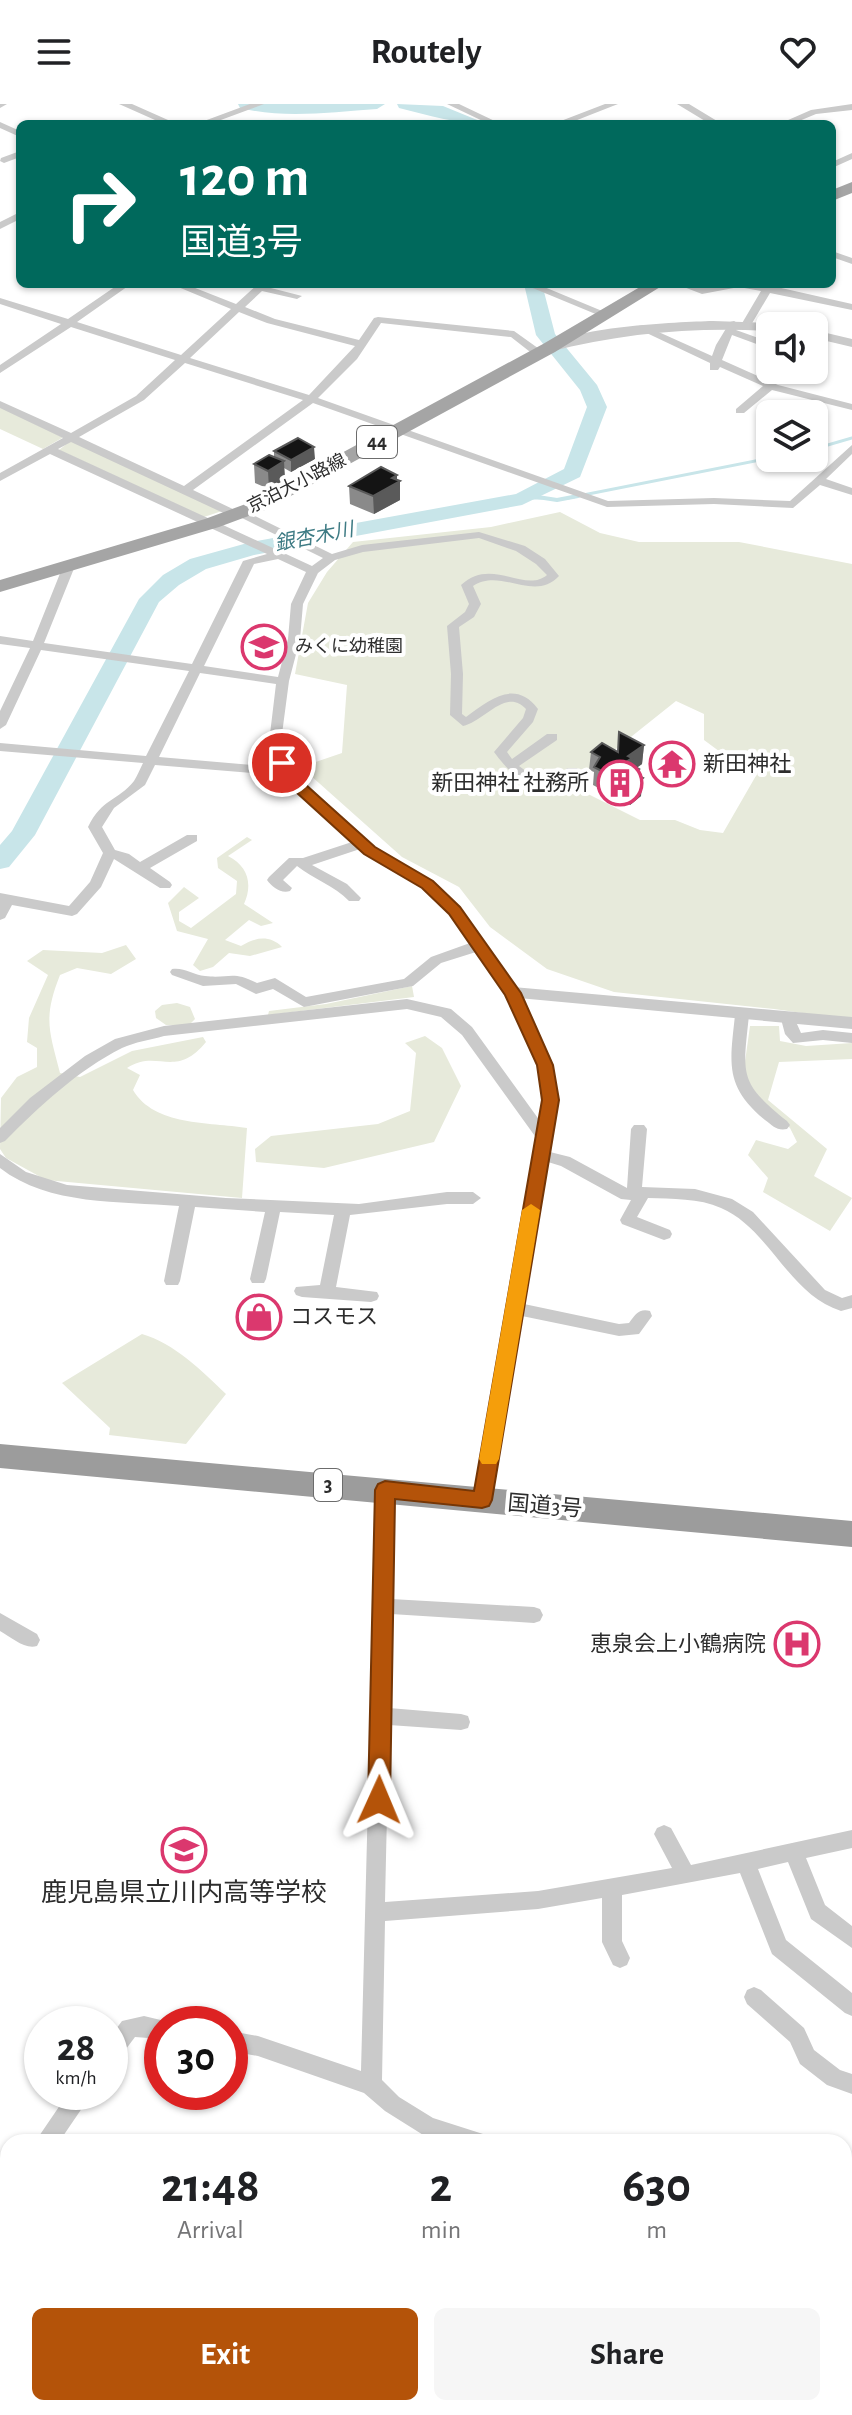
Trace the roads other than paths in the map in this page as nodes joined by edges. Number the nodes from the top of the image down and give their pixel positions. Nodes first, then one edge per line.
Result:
1 (124, 104) edge
2 (259, 104) edge
3 (452, 104) edge
4 (613, 104) edge
5 (682, 104) edge
6 (805, 104) edge
7 (852, 107) edge
8 (814, 112) junction
9 (162, 120) edge
10 (212, 120) edge
11 (487, 120) edge
12 (569, 120) edge
13 (710, 120) edge
14 (794, 120) edge
15 (16, 156) edge
16 (4, 160) dead end
17 (120, 288) edge
18 (186, 288) edge
19 (260, 288) edge
20 (269, 288) edge
21 (542, 288) edge
22 (650, 288) edge
23 (693, 288) edge
24 (718, 288) edge
25 (768, 288) joint
26 (297, 296) dead end
27 (0, 301) edge
28 (852, 307) edge
29 (239, 308) junction
30 (601, 314) junction
31 (71, 323) junction
32 (737, 327) junction
33 (756, 327) edge
34 (636, 328) junction
35 (828, 337) edge
36 (756, 338) edge
37 (852, 343) edge
38 (361, 344) junction
39 (551, 347) junction
40 (182, 358) junction
41 (714, 363) junction
42 (0, 370) edge
43 (771, 385) junction
44 (311, 399) junction
45 (0, 404) edge
46 (852, 407) edge
47 (740, 411) dead end
48 (401, 429) junction
49 (70, 437) junction
50 (852, 448) edge
51 (49, 449) junction
52 (0, 478) edge
53 (820, 481) junction
54 (185, 491) junction
55 (852, 492) edge
56 (239, 514) junction
57 (212, 523) junction
58 (279, 555) junction
59 (331, 558) junction
60 (69, 566) junction
61 (313, 571) junction
62 (0, 586) edge
63 (0, 640) edge
64 (37, 646) junction
65 (197, 668) junction
66 (283, 681) junction
67 (0, 725) edge
68 (552, 737) dead end
69 (0, 747) edge
70 (150, 762) junction
71 (282, 763) junction
72 (511, 766) junction
73 (572, 771) dead end
74 (192, 838) dead end
75 (362, 844) junction
76 (110, 853) junction
77 (303, 863) junction
78 (140, 868) junction
79 (165, 885) dead end
80 (285, 888) dead end
81 (354, 898) dead end
82 (3, 899) edge
83 (0, 915) edge
84 (478, 946) junction
85 (177, 972) dead end
86 (513, 993) junction
87 (742, 1015) junction
88 (788, 1019) junction
89 (852, 1023) edge
90 (852, 1038) edge
91 (782, 1125) dead end
92 (639, 1129) dead end
93 (0, 1137) edge
94 (542, 1147) junction
95 (0, 1160) edge
96 (638, 1193) junction
97 (473, 1198) dead end
98 (188, 1201) junction
99 (274, 1206) junction
100 (343, 1209) junction
101 (664, 1234) dead end
102 (258, 1279) dead end
103 (172, 1281) dead end
104 (302, 1291) dead end
105 (327, 1292) junction
106 (371, 1296) dead end
107 (852, 1301) edge
108 (513, 1308) junction
109 (644, 1316) dead end
110 (0, 1456) edge
111 (385, 1490) junction
112 (482, 1500) junction
113 (852, 1534) edge
114 (381, 1606) junction
115 (534, 1615) dead end
116 (0, 1621) edge
117 (31, 1640) dead end
118 (381, 1716) junction
119 (461, 1722) dead end
120 (664, 1834) dead end
121 (852, 1839) edge
122 (793, 1851) junction
123 (745, 1862) junction
124 (686, 1875) junction
125 (612, 1888) junction
126 (377, 1912) junction
127 (852, 1938) edge
128 (620, 1958) dead end
129 (754, 1997) dead end
130 (852, 2006) edge
131 (248, 2044) edge
132 (852, 2084) edge
133 (371, 2085) junction
134 (69, 2110) edge
135 (52, 2134) edge
136 (450, 2134) edge

1 - 9 street
2 - 10 street
3 - 11 street
4 - 12 street
5 - 13 street
6 - 8 street
7 - 8 street
8 - 14 street
15 - 16 street
17 - 31 street
18 - 29 street
19 - 29 street
20 - 26 street
21 - 30 street
22 - 30 main road, 京泊大小路線 / 44
23 - 24 street
25 - 28 street
25 - 32 street
27 - 31 street
29 - 38 street
29 - 40 street
30 - 34 street
30 - 39 main road, 京泊大小路線 / 44
31 - 40 street
31 - 42 street
32 - 33 street
32 - 34 street
32 - 36 street
32 - 41 street
34 - 39 street
34 - 41 street
35 - 37 street
38 - 39 street
38 - 44 street
39 - 48 main road, 京泊大小路線 / 44
40 - 44 street
40 - 49 street
41 - 43 street
43 - 46 street
43 - 47 street
44 - 48 street
44 - 54 street
45 - 49 street
48 - 53 street
48 - 56 main road, 京泊大小路線 / 44
49 - 51 street
49 - 54 street
50 - 53 street
51 - 52 street
51 - 57 street
53 - 55 street
54 - 56 street
56 - 57 main road, 京泊大小路線 / 44
56 - 59 street
57 - 58 street
57 - 60 main road, 京泊大小路線 / 44
58 - 61 street
58 - 65 street
59 - 61 street
59 - 72 street
60 - 62 main road, 京泊大小路線 / 44
60 - 64 street
61 - 66 street
63 - 64 street
64 - 65 street
64 - 67 street
65 - 66 street
65 - 70 street
66 - 71 street
68 - 72 street
69 - 70 street
70 - 71 street
70 - 76 street
71 - 75 street
72 - 73 street
74 - 78 street
75 - 77 street
75 - 84 street
76 - 78 street
76 - 82 street
77 - 80 street
77 - 81 street
78 - 79 street
82 - 83 street
84 - 85 street
84 - 86 street
86 - 87 street
86 - 94 street
87 - 88 street
87 - 91 street
88 - 89 street
88 - 90 street
92 - 96 street
93 - 94 street
94 - 96 street
94 - 108 street
95 - 98 street
96 - 101 street
96 - 107 street
97 - 100 street
98 - 99 street
98 - 103 street
99 - 100 street
99 - 102 street
100 - 105 street
104 - 105 street
105 - 106 street
108 - 109 street
108 - 112 street
110 - 111 highway, 国道3号 / 3
111 - 112 highway, 国道3号 / 3
111 - 114 street
112 - 113 highway, 国道3号 / 3
114 - 115 street
114 - 118 street
116 - 117 street
118 - 119 street
118 - 126 street
120 - 124 street
121 - 122 street
122 - 123 street
122 - 127 street
123 - 124 street
123 - 130 street
124 - 125 street
125 - 126 street
125 - 128 street
126 - 133 street
129 - 132 street
131 - 133 street
133 - 136 street
134 - 135 street

